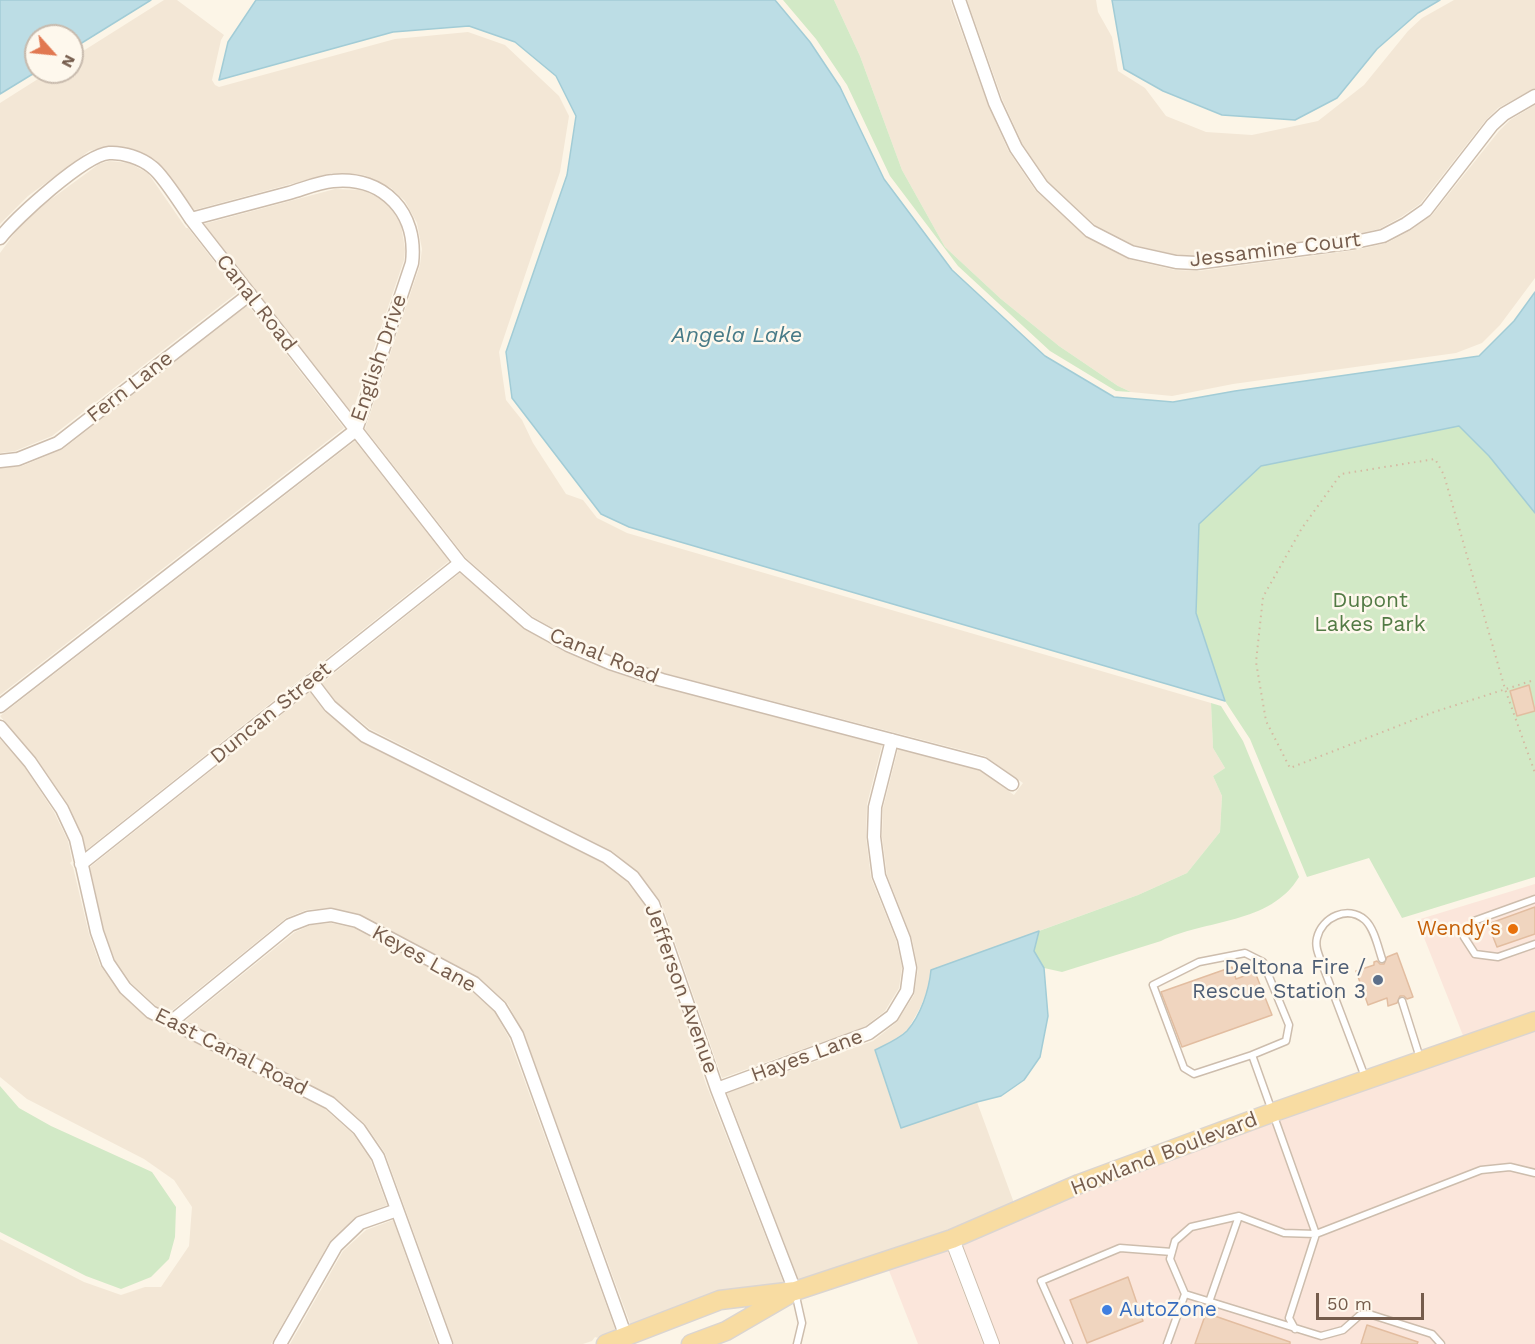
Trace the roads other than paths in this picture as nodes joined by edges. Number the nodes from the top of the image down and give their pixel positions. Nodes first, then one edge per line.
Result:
1 (959, 0) edge
2 (1535, 96) edge
3 (191, 219) junction
4 (0, 238) edge
5 (249, 294) junction
6 (356, 430) junction
7 (0, 461) edge
8 (460, 563) junction
9 (311, 681) junction
10 (0, 706) edge
11 (0, 727) edge
12 (892, 740) junction
13 (1012, 784) dead end
14 (81, 864) junction
15 (1535, 898) edge
16 (1535, 944) edge
17 (1382, 959) dead end
18 (1402, 1001) dead end
19 (1535, 1021) edge
20 (171, 1022) junction
21 (1252, 1055) junction
22 (1422, 1062) junction
23 (1366, 1081) junction
24 (717, 1089) junction
25 (1274, 1112) junction
26 (1535, 1173) edge
27 (398, 1210) junction
28 (1239, 1216) junction
29 (1316, 1234) junction
30 (952, 1239) junction
31 (1172, 1252) junction
32 (795, 1291) junction
33 (1185, 1294) junction
34 (1209, 1302) junction
35 (1296, 1329) junction
36 (626, 1337) junction
37 (280, 1344) edge
38 (446, 1344) edge
39 (606, 1344) edge
40 (691, 1344) edge
41 (797, 1344) edge
42 (992, 1344) edge
43 (1069, 1344) edge
44 (1167, 1344) edge
45 (1442, 1344) edge

1 - 2 street, Jessamine Court
3 - 4 street
3 - 5 street, Canal Road
3 - 6 street, English Drive
5 - 6 street, Canal Road
5 - 7 street, Fern Lane
6 - 8 street, Canal Road
6 - 10 street, English Drive
8 - 9 street, Duncan Street
8 - 12 street, Canal Road
9 - 14 street, Duncan Street
9 - 24 street, Jefferson Avenue
11 - 14 street, East Canal Road
12 - 13 street, Canal Road
12 - 24 street, Hayes Lane
14 - 20 street, East Canal Road
15 - 16 lane
17 - 23 lane
18 - 22 lane
19 - 22 main road, Howland Boulevard
20 - 27 street, East Canal Road
20 - 36 street, Keyes Lane
21 - 21 lane
21 - 25 lane
22 - 23 main road, Howland Boulevard
23 - 25 main road, Howland Boulevard
24 - 32 street, Jefferson Avenue
25 - 29 lane
25 - 30 main road, Howland Boulevard
26 - 29 lane
27 - 37 street
27 - 38 street, East Canal Road
28 - 29 lane
28 - 31 lane
28 - 34 lane
29 - 35 lane
30 - 32 main road, Howland Boulevard
30 - 42 street
31 - 33 lane
31 - 43 lane
32 - 36 main road, Howland Boulevard
32 - 40 main road, Howland Boulevard
32 - 41 lane
33 - 34 lane
33 - 44 lane
34 - 35 lane
35 - 45 lane
36 - 39 main road, Howland Boulevard

